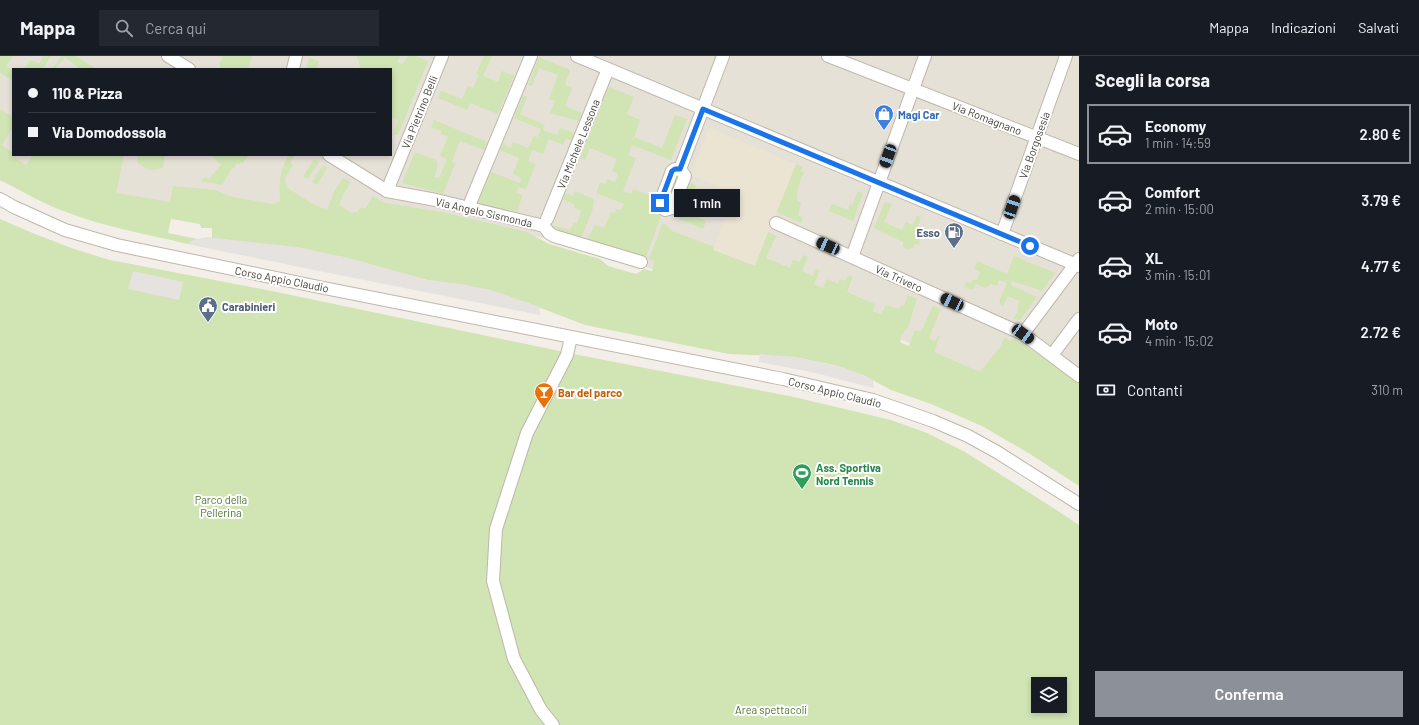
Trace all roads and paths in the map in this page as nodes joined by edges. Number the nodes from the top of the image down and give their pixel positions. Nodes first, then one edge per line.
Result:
1 (168, 56) edge
2 (296, 56) edge
3 (442, 56) edge
4 (531, 56) edge
5 (577, 56) edge
6 (723, 56) edge
7 (828, 56) edge
8 (925, 56) edge
9 (1066, 56) edge
10 (188, 68) edge
11 (293, 68) edge
12 (608, 70) junction
13 (912, 89) junction
14 (703, 109) junction
15 (1037, 137) junction
16 (1079, 154) edge
17 (331, 156) edge
18 (680, 169) dead end
19 (878, 182) junction
20 (387, 191) junction
21 (0, 199) edge
22 (471, 201) dead end
23 (547, 219) dead end
24 (776, 223) dead end
25 (1002, 234) junction
26 (852, 257) junction
27 (641, 262) dead end
28 (1078, 263) edge
29 (1079, 319) edge
30 (1023, 334) junction
31 (571, 337) junction
32 (1052, 355) junction
33 (1079, 376) edge
34 (1079, 504) edge
35 (553, 725) edge

1 - 10 street
2 - 11 street
3 - 20 street, Via Pietrino Belli
4 - 22 street
5 - 12 street
6 - 14 street
7 - 13 street, Via Romagnano
8 - 13 street
9 - 15 street, Via Borgosesia
12 - 14 street
12 - 23 street, Via Michele Lessona
13 - 15 street, Via Romagnano
13 - 19 street
14 - 18 street
14 - 19 street
15 - 16 street, Via Romagnano
15 - 25 street, Via Borgosesia
17 - 20 street, Via Angelo Sismonda
19 - 25 street
19 - 26 street
20 - 27 street, Via Angelo Sismonda
21 - 31 street, Corso Appio Claudio
24 - 26 street, Via Trivero
25 - 28 street
26 - 30 street, Via Trivero
28 - 30 street
29 - 32 street
30 - 32 street, Via Trivero
31 - 34 street, Corso Appio Claudio
31 - 35 street
32 - 33 street, Via Trivero

